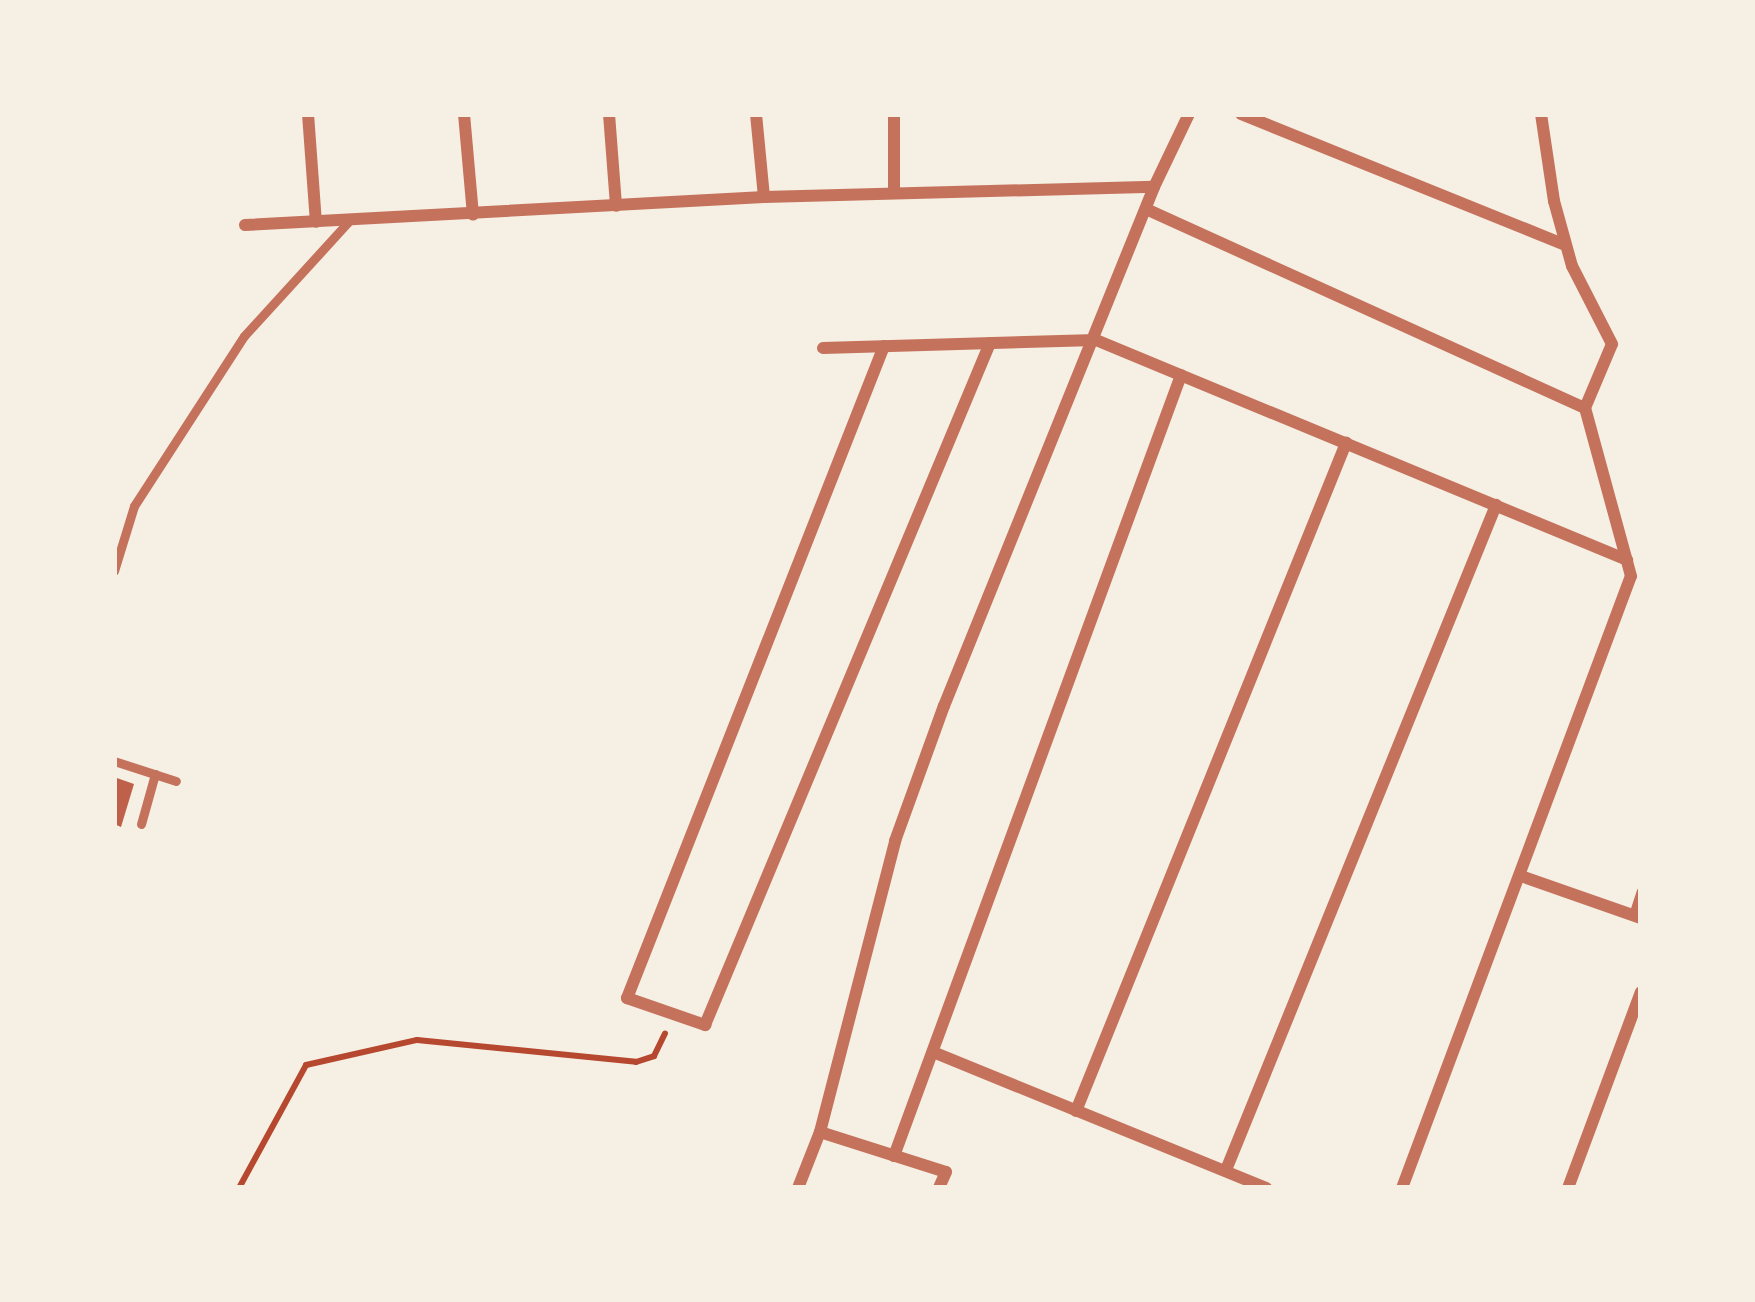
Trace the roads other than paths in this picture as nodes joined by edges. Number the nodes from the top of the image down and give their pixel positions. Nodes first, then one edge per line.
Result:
1 (308, 114) edge
2 (464, 114) edge
3 (609, 114) edge
4 (756, 114) edge
5 (894, 114) edge
6 (1189, 114) edge
7 (1241, 114) edge
8 (1541, 114) edge
9 (1154, 187) junction
10 (894, 193) junction
11 (764, 197) junction
12 (616, 206) junction
13 (1146, 209) junction
14 (473, 215) junction
15 (350, 220) junction
16 (316, 222) junction
17 (245, 225) dead end
18 (1565, 245) junction
19 (1096, 340) junction
20 (990, 343) junction
21 (884, 346) junction
22 (823, 348) dead end
23 (1181, 375) junction
24 (1585, 408) junction
25 (1346, 443) junction
26 (1496, 506) junction
27 (1627, 560) junction
28 (114, 571) edge
29 (114, 761) edge
30 (155, 774) junction
31 (176, 781) dead end
32 (141, 824) dead end
33 (1521, 876) junction
34 (1641, 891) edge
35 (1637, 916) edge
36 (1641, 992) edge
37 (933, 1052) junction
38 (1076, 1111) junction
39 (820, 1132) junction
40 (893, 1156) junction
41 (1226, 1170) junction
42 (798, 1188) edge
43 (938, 1188) edge
44 (1266, 1188) edge
45 (1402, 1188) edge
46 (1568, 1188) edge

1 - 16 street
2 - 14 street
3 - 12 street
4 - 11 street
5 - 10 street
6 - 9 street
7 - 18 street
8 - 18 street
9 - 10 street
9 - 13 street
10 - 11 street
11 - 12 street
12 - 14 street
13 - 19 street
13 - 24 street
14 - 15 street
15 - 16 street
15 - 28 lane
16 - 17 street
18 - 24 street
19 - 20 street
19 - 23 street
19 - 39 street
20 - 21 street
20 - 21 street
21 - 22 street
23 - 25 street
23 - 37 street
24 - 27 street
25 - 26 street
25 - 38 street
26 - 27 street
26 - 41 street
27 - 33 street
29 - 30 lane
30 - 31 lane
30 - 32 lane
33 - 35 street
33 - 45 street
34 - 35 lane
36 - 46 street
37 - 38 street
37 - 40 street
38 - 41 street
39 - 40 street
39 - 42 street
40 - 43 street
41 - 44 street

